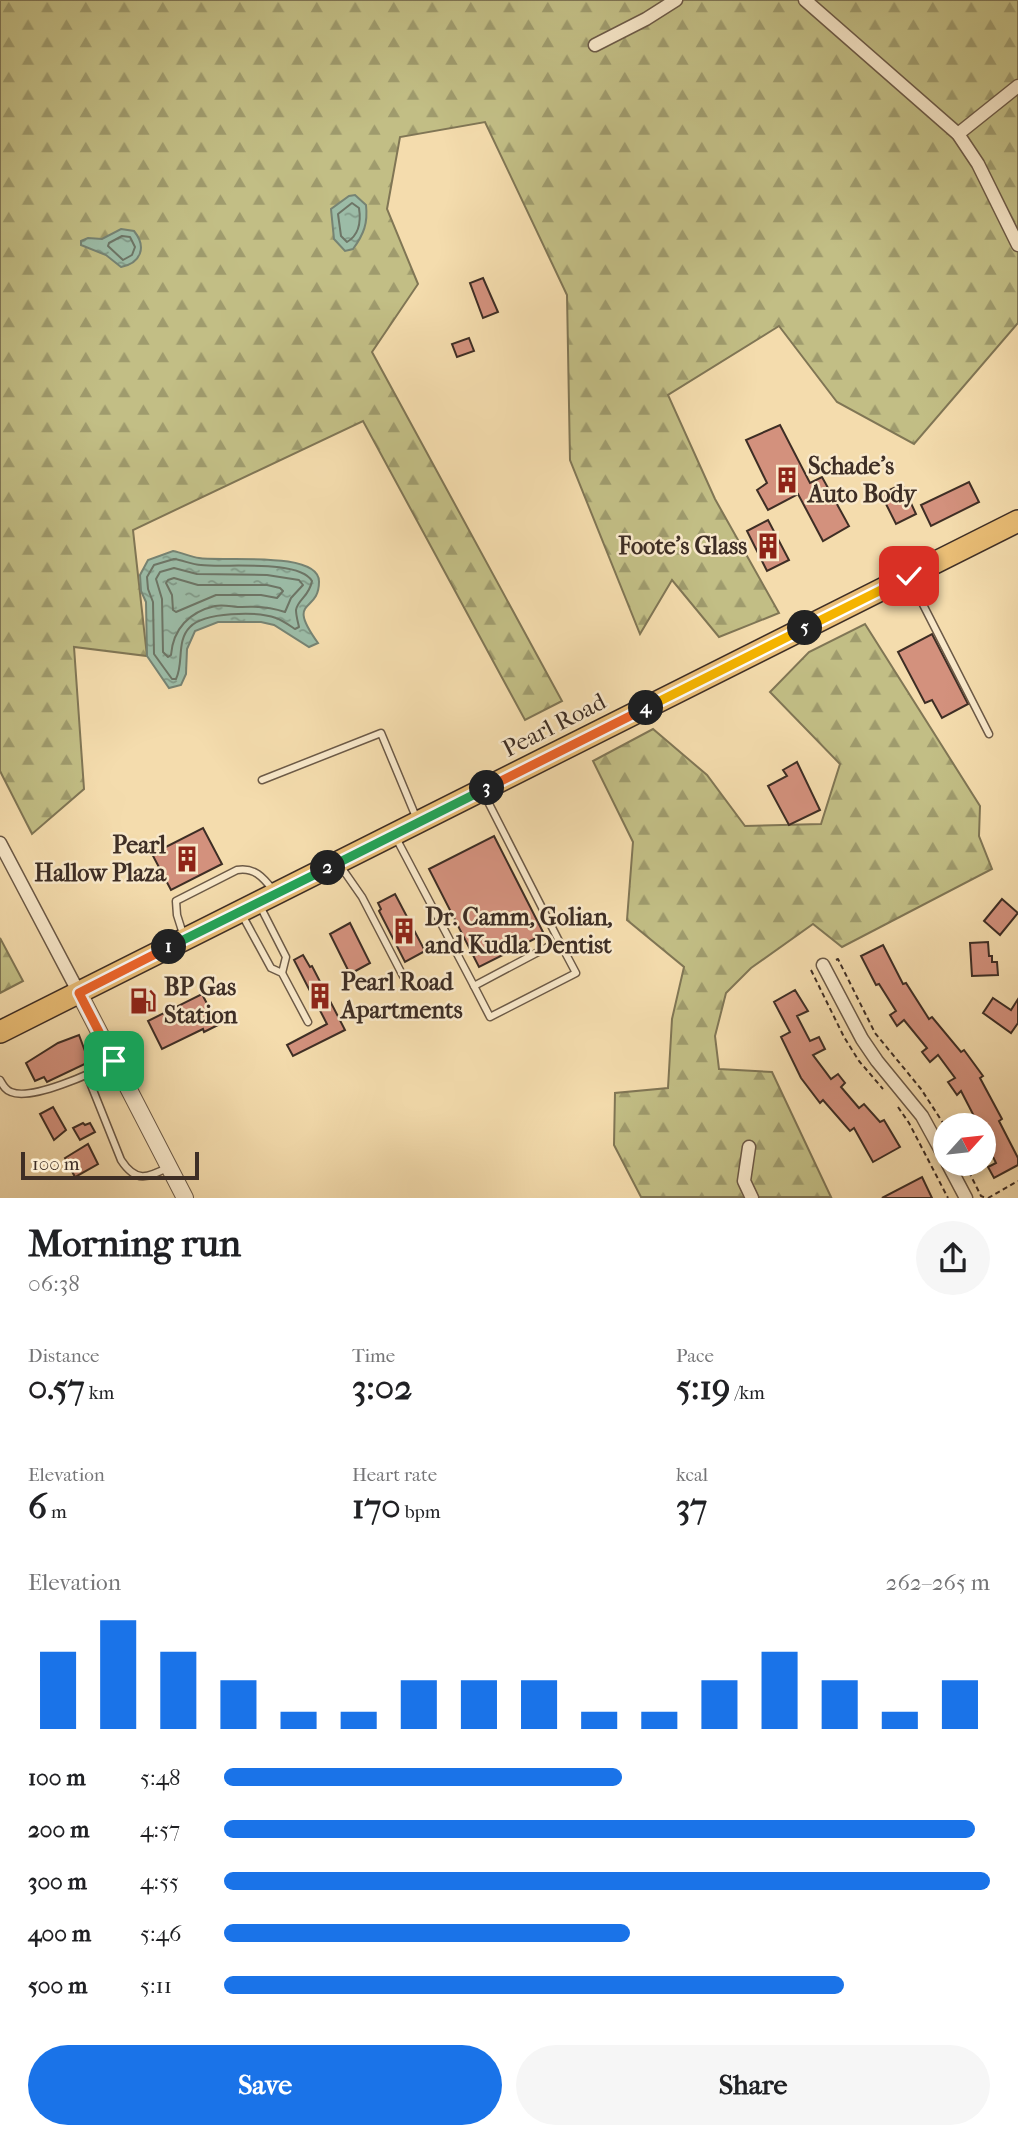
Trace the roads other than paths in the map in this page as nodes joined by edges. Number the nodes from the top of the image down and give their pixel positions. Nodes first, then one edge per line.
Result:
1 (676, 0) edge
2 (811, 2) edge
3 (595, 45) dead end
4 (1018, 86) edge
5 (958, 134) junction
6 (1018, 245) edge
7 (1018, 521) edge
8 (909, 576) junction
9 (989, 734) dead end
10 (262, 780) dead end
11 (482, 790) junction
12 (418, 822) junction
13 (394, 834) junction
14 (0, 843) edge
15 (338, 863) junction
16 (258, 903) junction
17 (184, 940) junction
18 (559, 941) junction
19 (823, 965) road end
20 (282, 973) junction
21 (403, 976) dead end
22 (474, 986) junction
23 (79, 993) junction
24 (308, 1022) dead end
25 (0, 1032) edge
26 (114, 1061) junction
27 (87, 1075) junction
28 (0, 1080) edge
29 (933, 1136) edge
30 (748, 1147) dead end
31 (169, 1167) junction
32 (954, 1176) edge
33 (185, 1198) edge
34 (752, 1198) edge
35 (966, 1198) edge

1 - 3 street
2 - 5 street
4 - 5 street
5 - 6 street
7 - 8 main road, Pearl Road
8 - 9 lane
8 - 11 main road, Pearl Road
10 - 12 lane
11 - 12 main road, Pearl Road
11 - 18 lane
12 - 13 main road, Pearl Road
13 - 15 main road, Pearl Road
13 - 22 lane
14 - 23 street
15 - 16 main road, Pearl Road
15 - 21 lane
16 - 17 main road, Pearl Road
16 - 17 lane
16 - 20 lane
16 - 20 lane
17 - 23 main road, Pearl Road
18 - 22 lane
18 - 22 lane
19 - 29 street
20 - 24 lane
23 - 25 main road, Pearl Road
23 - 26 street
26 - 27 lane
26 - 31 street
27 - 28 lane
27 - 31 lane
30 - 34 street
31 - 33 street
32 - 35 street

